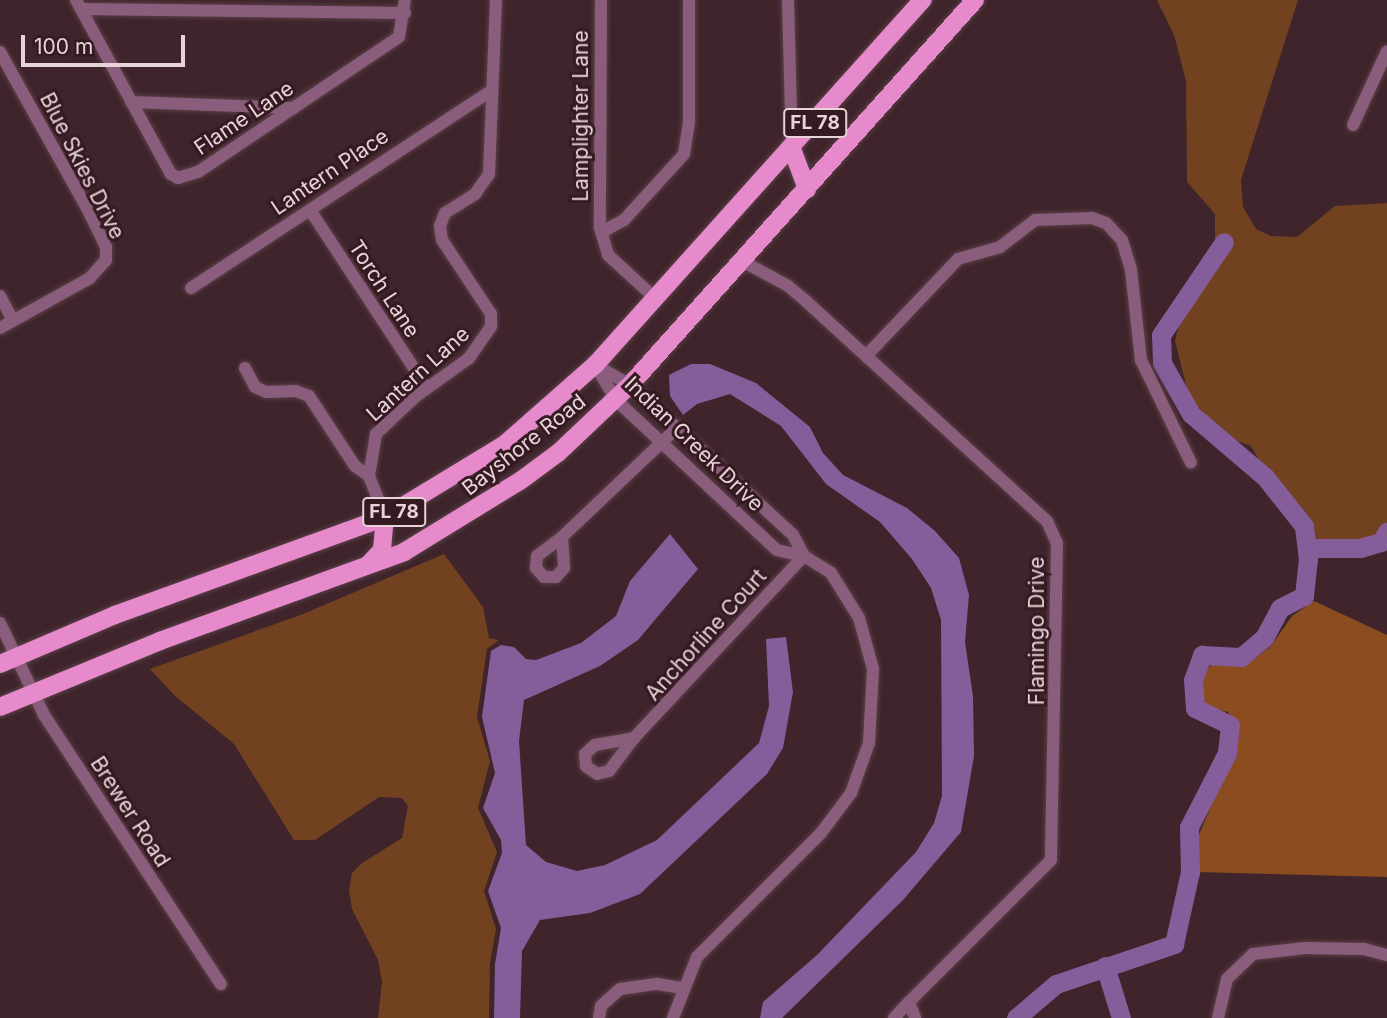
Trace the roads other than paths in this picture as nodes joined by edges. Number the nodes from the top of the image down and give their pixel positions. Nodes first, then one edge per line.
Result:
1 (496, 0) edge
2 (601, 0) edge
3 (689, 0) edge
4 (788, 0) edge
5 (923, 0) edge
6 (975, 0) edge
7 (79, 4) edge
8 (405, 6) edge
9 (1387, 51) edge
10 (0, 52) edge
11 (492, 90) junction
12 (131, 102) junction
13 (294, 108) junction
14 (1353, 125) dead end
15 (792, 149) junction
16 (807, 189) junction
17 (310, 210) junction
18 (602, 232) junction
19 (743, 261) junction
20 (191, 288) dead end
21 (0, 296) edge
22 (656, 299) junction
23 (13, 320) junction
24 (0, 328) edge
25 (866, 356) junction
26 (595, 365) junction
27 (245, 369) dead end
28 (630, 385) junction
29 (427, 388) junction
30 (616, 400) junction
31 (676, 429) junction
32 (662, 443) junction
33 (1191, 463) dead end
34 (369, 475) junction
35 (385, 517) junction
36 (562, 537) dead end
37 (804, 556) junction
38 (363, 570) junction
39 (0, 623) edge
40 (0, 643) edge
41 (7, 661) edge
42 (32, 692) junction
43 (0, 707) edge
44 (634, 738) dead end
45 (1387, 955) edge
46 (221, 984) dead end
47 (682, 988) junction
48 (909, 1002) junction
49 (677, 1017) edge
50 (599, 1018) edge
51 (894, 1018) edge
52 (915, 1018) edge
53 (1218, 1018) edge

1 - 11 street, Lantern Lane
2 - 18 street, Lamplighter Lane
3 - 18 street, Lamplighter Lane
4 - 15 street
5 - 15 main road, Bayshore Road / FL 78
6 - 16 main road, Bayshore Road / FL 78
7 - 8 street
7 - 12 street, Flame Lane
8 - 13 street, Flame Lane
9 - 14 street
10 - 23 street, Blue Skies Drive
11 - 17 street, Lantern Place
11 - 29 street, Lantern Lane
12 - 13 street
12 - 13 street, Flame Lane
15 - 16 main road
15 - 22 main road, Bayshore Road / FL 78
16 - 19 main road, Bayshore Road / FL 78
17 - 20 street, Lantern Place
17 - 29 street, Torch Lane
18 - 22 street, Lamplighter Lane
19 - 25 street, Flamingo Drive
19 - 28 main road, Bayshore Road / FL 78
21 - 23 street
22 - 26 main road, Bayshore Road / FL 78
23 - 24 street, Blue Skies Drive
25 - 33 street
25 - 48 street, Flamingo Drive
26 - 28 street, Indian Creek Drive
26 - 30 street, Indian Creek Drive
26 - 35 main road, Bayshore Road / FL 78
27 - 34 street
28 - 30 main road, Bayshore Road / FL 78
28 - 31 street, Indian Creek Drive
29 - 34 street, Lantern Lane
30 - 32 street, Indian Creek Drive
30 - 38 main road, Bayshore Road / FL 78
31 - 32 street
31 - 37 street, Indian Creek Drive
32 - 36 street
32 - 37 street, Indian Creek Drive
34 - 35 street
35 - 38 main road
35 - 41 main road, Bayshore Road / FL 78
37 - 44 street, Anchorline Court
37 - 47 street, Indian Creek Drive
38 - 42 main road, Bayshore Road / FL 78
39 - 41 street, Brewer Road
40 - 41 street
41 - 42 street, Brewer Road
42 - 43 main road, Bayshore Road / FL 78
42 - 46 street, Brewer Road
45 - 53 street
47 - 49 street, Indian Creek Drive
47 - 50 street
48 - 51 street, Flamingo Drive
48 - 52 street

